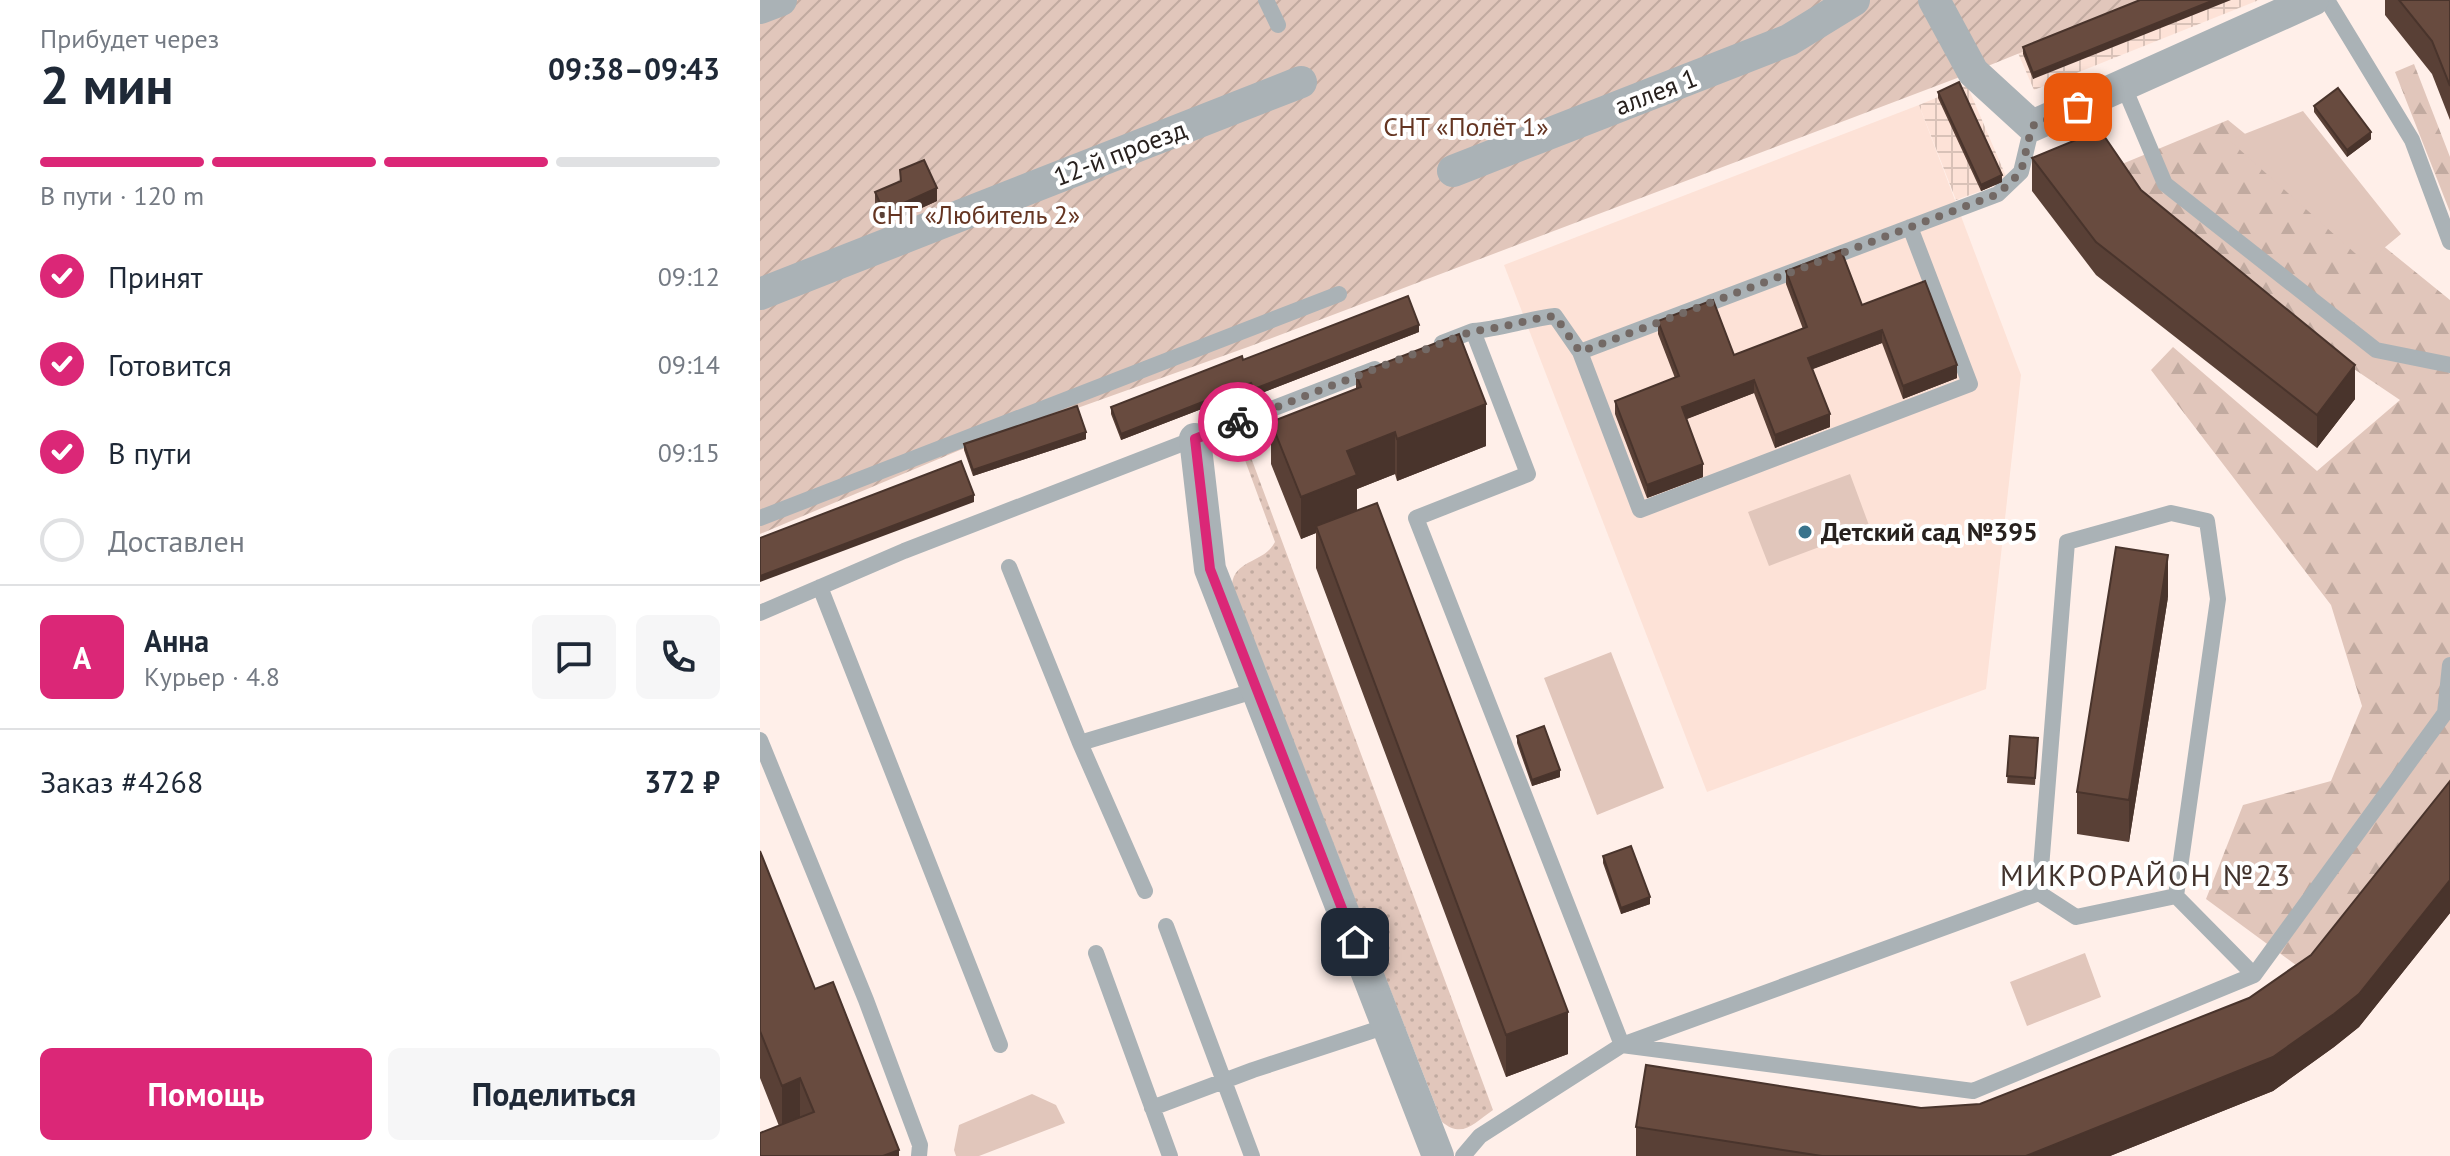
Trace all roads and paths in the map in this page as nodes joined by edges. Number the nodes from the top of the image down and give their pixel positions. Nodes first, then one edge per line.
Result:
1 (781, 0) edge
2 (1266, 0) edge
3 (1854, 0) edge
4 (1934, 0) edge
5 (2313, 0) edge
6 (2327, 0) edge
7 (760, 8) edge
8 (1278, 25) dead end
9 (1301, 82) dead end
10 (2124, 87) junction
11 (2032, 126) junction
12 (1453, 171) dead end
13 (1910, 227) junction
14 (2450, 242) edge
15 (760, 294) edge
16 (1339, 294) dead end
17 (1473, 331) junction
18 (1429, 348) edge
19 (1580, 352) junction
20 (1385, 365) edge
21 (2450, 365) edge
22 (1195, 439) junction
23 (760, 518) edge
24 (1009, 567) dead end
25 (820, 587) junction
26 (760, 613) edge
27 (2450, 665) edge
28 (1257, 690) junction
29 (760, 740) edge
30 (1080, 743) junction
31 (1145, 891) dead end
32 (2039, 893) junction
33 (2176, 896) junction
34 (1166, 926) dead end
35 (1096, 953) dead end
36 (2254, 975) junction
37 (1387, 1026) junction
38 (1000, 1045) dead end
39 (1622, 1045) junction
40 (1224, 1081) junction
41 (1152, 1108) junction
42 (919, 1156) edge
43 (1170, 1156) edge
44 (1252, 1156) edge
45 (1438, 1156) edge
46 (1463, 1156) edge

1 - 7 street
2 - 8 lane
3 - 12 street, аллея 1
4 - 11 street
5 - 10 street
6 - 14 lane
9 - 15 street, 12-й проезд
10 - 11 street
10 - 21 lane
11 - 13 lane
13 - 19 lane
13 - 19 lane
16 - 23 lane
17 - 18 lane
17 - 19 lane
17 - 39 lane
20 - 22 lane
22 - 25 lane
22 - 28 street
24 - 30 lane
25 - 26 lane
25 - 38 lane
27 - 36 lane
28 - 30 lane
28 - 37 street
29 - 42 lane
30 - 31 lane
32 - 33 lane
32 - 33 lane
32 - 39 lane
33 - 36 lane
34 - 40 lane
35 - 41 lane
36 - 39 lane
37 - 40 lane
37 - 45 street
39 - 46 lane
40 - 41 lane
40 - 44 lane
41 - 43 lane

